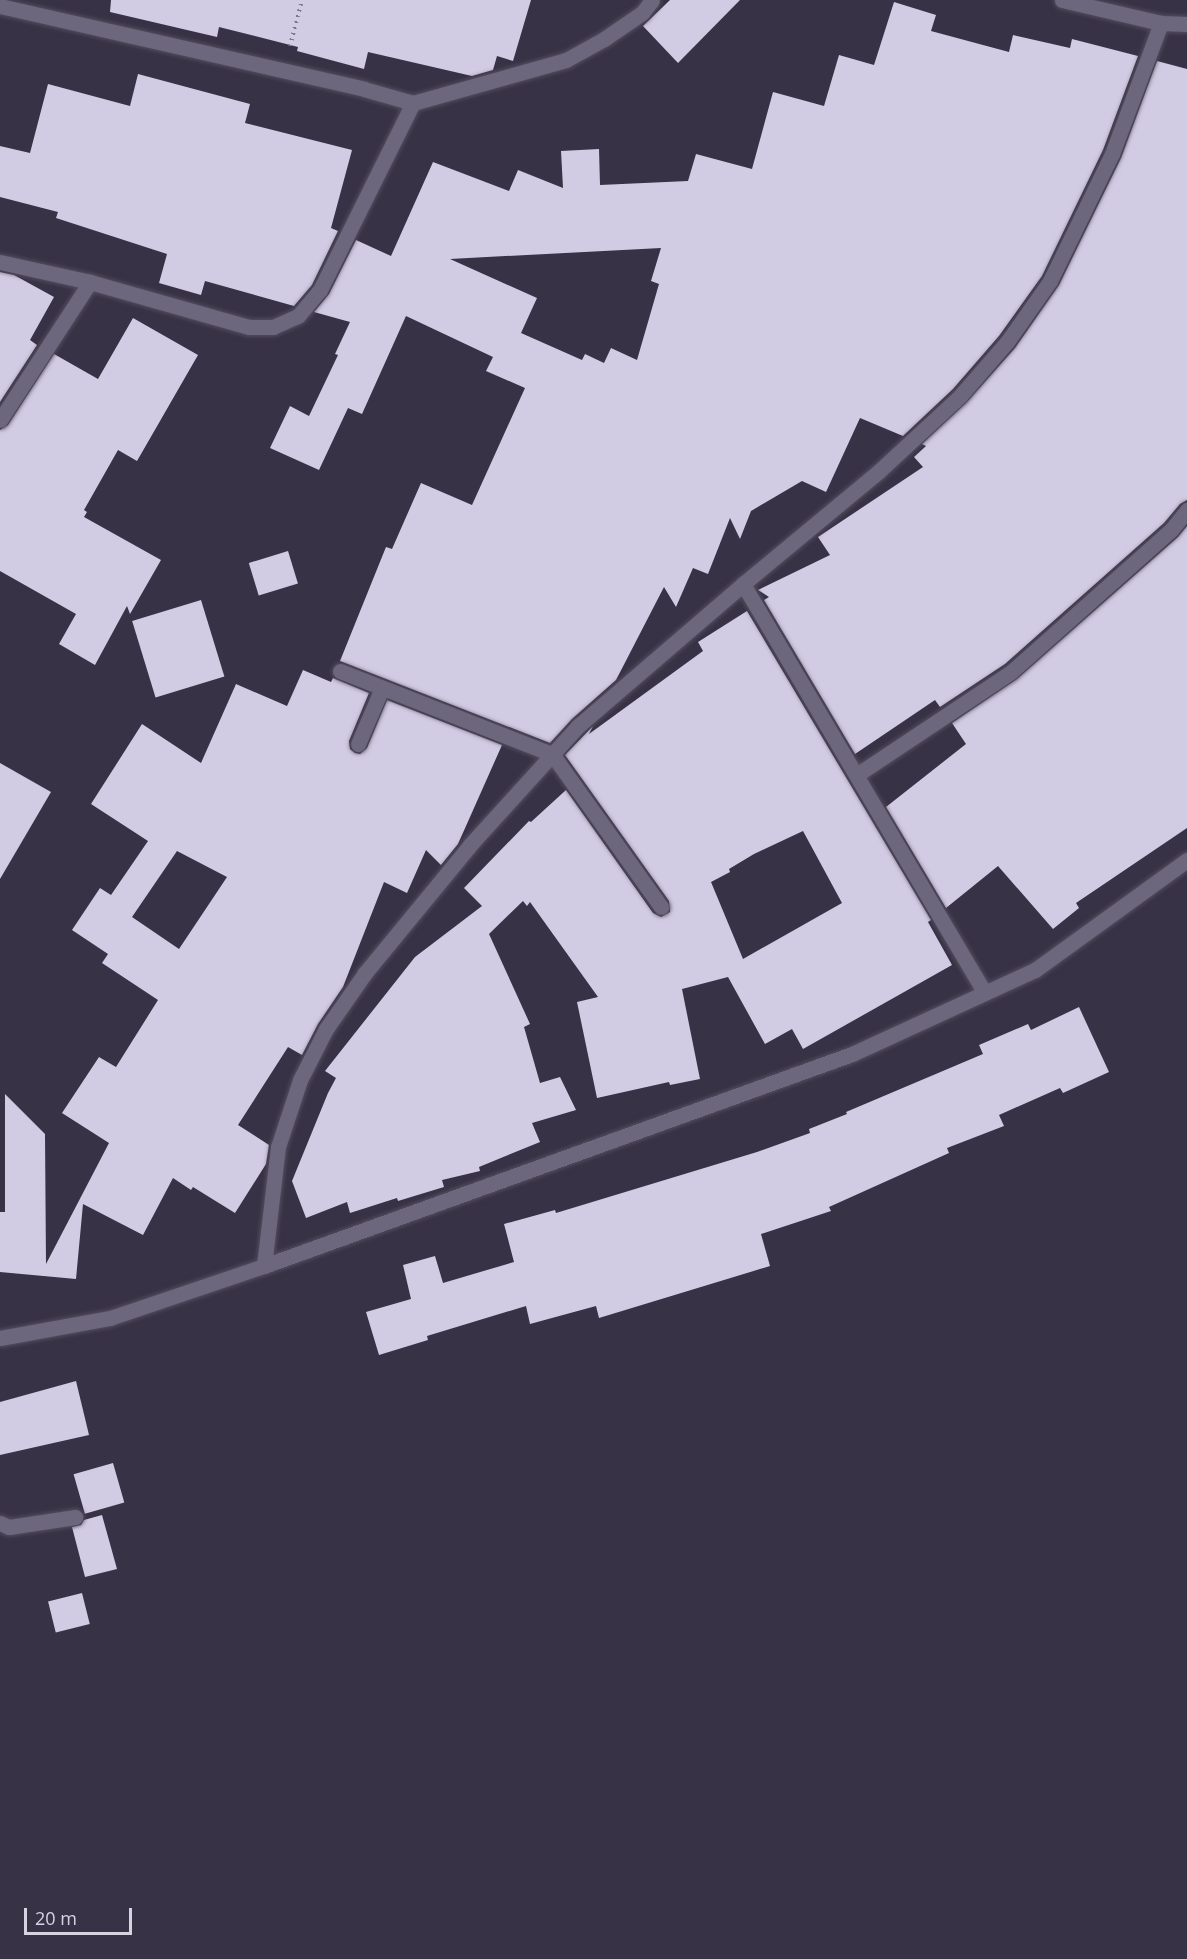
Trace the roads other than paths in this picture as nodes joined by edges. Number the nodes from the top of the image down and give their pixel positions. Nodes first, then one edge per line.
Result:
1 (652, 0) edge
2 (1062, 0) edge
3 (0, 6) edge
4 (1161, 23) junction
5 (1187, 24) edge
6 (413, 103) junction
7 (0, 262) edge
8 (90, 282) junction
9 (0, 420) edge
10 (1187, 510) edge
11 (743, 584) junction
12 (340, 671) dead end
13 (382, 688) junction
14 (358, 744) dead end
15 (552, 754) junction
16 (858, 774) junction
17 (1187, 860) edge
18 (661, 907) dead end
19 (985, 993) junction
20 (264, 1266) junction
21 (0, 1338) edge
22 (75, 1517) dead end
23 (0, 1523) edge

1 - 6 street
2 - 4 street
3 - 6 street
4 - 5 street
4 - 11 street
6 - 8 street
7 - 8 street
8 - 9 street
10 - 16 street
11 - 15 street
11 - 16 street
12 - 13 street
13 - 14 street
13 - 15 street
15 - 18 street
15 - 20 street
16 - 19 street
17 - 19 street
19 - 20 street
20 - 21 street
22 - 23 street

